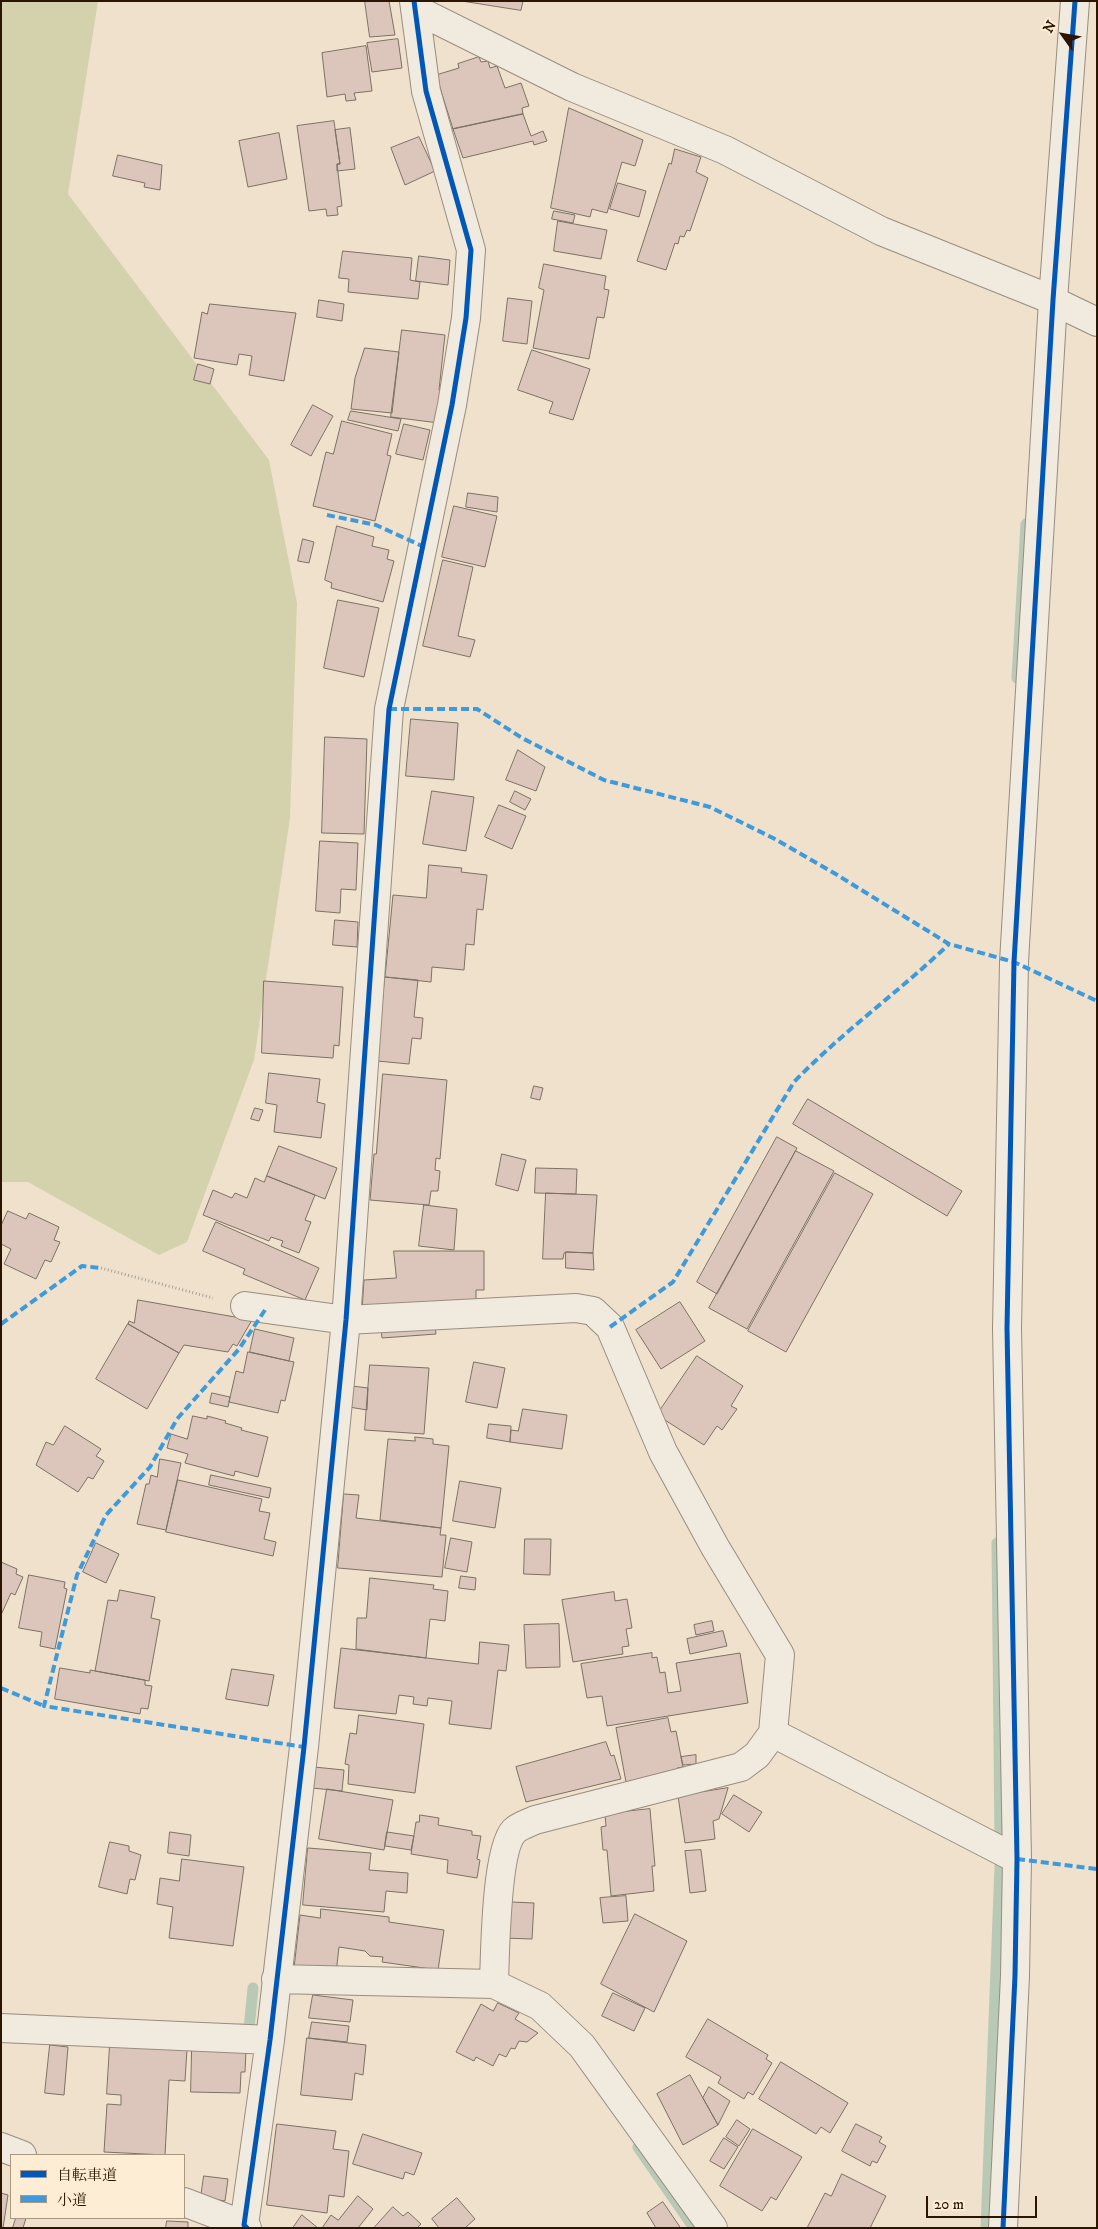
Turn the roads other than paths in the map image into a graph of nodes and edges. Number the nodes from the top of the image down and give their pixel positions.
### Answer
1 (1075, 1) edge
2 (414, 5) edge
3 (1053, 300) junction
4 (1097, 322) edge
5 (245, 1306) road end
6 (346, 1320) junction
7 (773, 1733) junction
8 (1017, 1859) junction
9 (276, 1980) junction
10 (494, 1984) junction
11 (1, 2028) edge
12 (270, 2040) junction
13 (1, 2147) edge
14 (19, 2154) edge
15 (185, 2202) edge
16 (245, 2227) edge
17 (713, 2228) edge
18 (1003, 2228) edge

1 - 3 street
2 - 3 street
2 - 6 street
3 - 4 street
3 - 8 street
5 - 6 street
6 - 7 street
6 - 9 street
7 - 8 street
7 - 10 street
8 - 18 street
9 - 10 street
9 - 12 street
10 - 17 street
11 - 12 street
12 - 16 street
13 - 14 street
15 - 16 street

